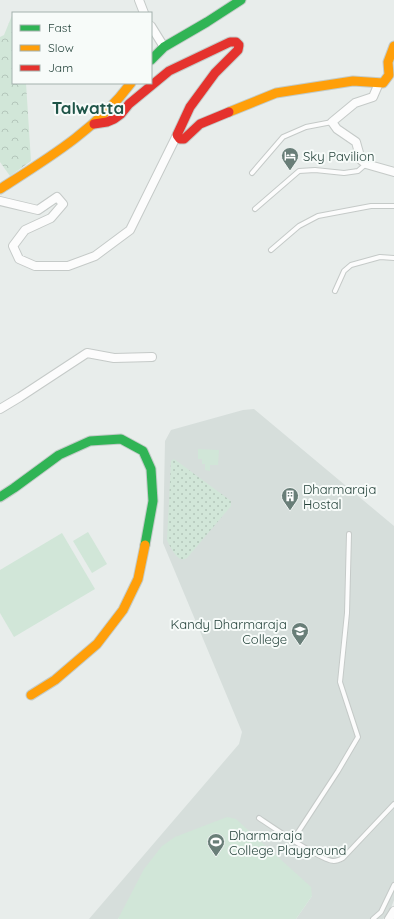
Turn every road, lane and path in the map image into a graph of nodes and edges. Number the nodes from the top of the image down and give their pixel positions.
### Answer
1 (139, 0) edge
2 (241, 0) edge
3 (144, 12) edge
4 (152, 28) edge
5 (394, 46) edge
6 (164, 47) junction
7 (152, 59) edge
8 (379, 83) junction
9 (130, 84) edge
10 (332, 122) junction
11 (94, 124) junction
12 (178, 135) junction
13 (366, 164) junction
14 (394, 172) edge
15 (252, 173) dead end
16 (0, 189) edge
17 (0, 201) edge
18 (394, 206) edge
19 (255, 209) dead end
20 (271, 250) dead end
21 (394, 258) edge
22 (335, 291) dead end
23 (152, 357) dead end
24 (0, 409) edge
25 (0, 496) edge
26 (349, 534) dead end
27 (31, 695) dead end
28 (394, 804) edge
29 (259, 818) dead end
30 (293, 840) junction
31 (394, 885) edge
32 (394, 911) edge
33 (373, 919) edge
34 (389, 919) edge

1 - 3 street
2 - 6 main road
4 - 6 street
5 - 8 main road
6 - 7 main road
8 - 10 street
8 - 12 main road
9 - 11 main road
10 - 13 street
10 - 15 lane
11 - 12 main road
11 - 16 main road
12 - 17 street
13 - 14 street
13 - 19 lane
18 - 20 lane
21 - 22 lane
23 - 24 street
25 - 27 main road
26 - 30 lane
28 - 30 lane
29 - 30 lane
31 - 33 lane
32 - 34 street

